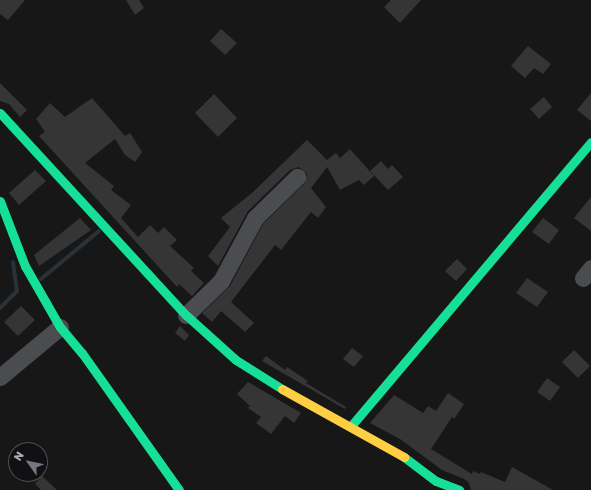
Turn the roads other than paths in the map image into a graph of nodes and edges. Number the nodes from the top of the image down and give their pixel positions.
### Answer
1 (0, 113) edge
2 (591, 142) edge
3 (297, 177) dead end
4 (0, 201) edge
5 (186, 315) junction
6 (60, 327) junction
7 (0, 377) edge
8 (351, 426) junction
9 (179, 490) edge
10 (459, 490) edge

1 - 5 street
2 - 8 street
3 - 5 street
4 - 6 street
5 - 8 street
6 - 7 street
6 - 9 street
8 - 10 street

